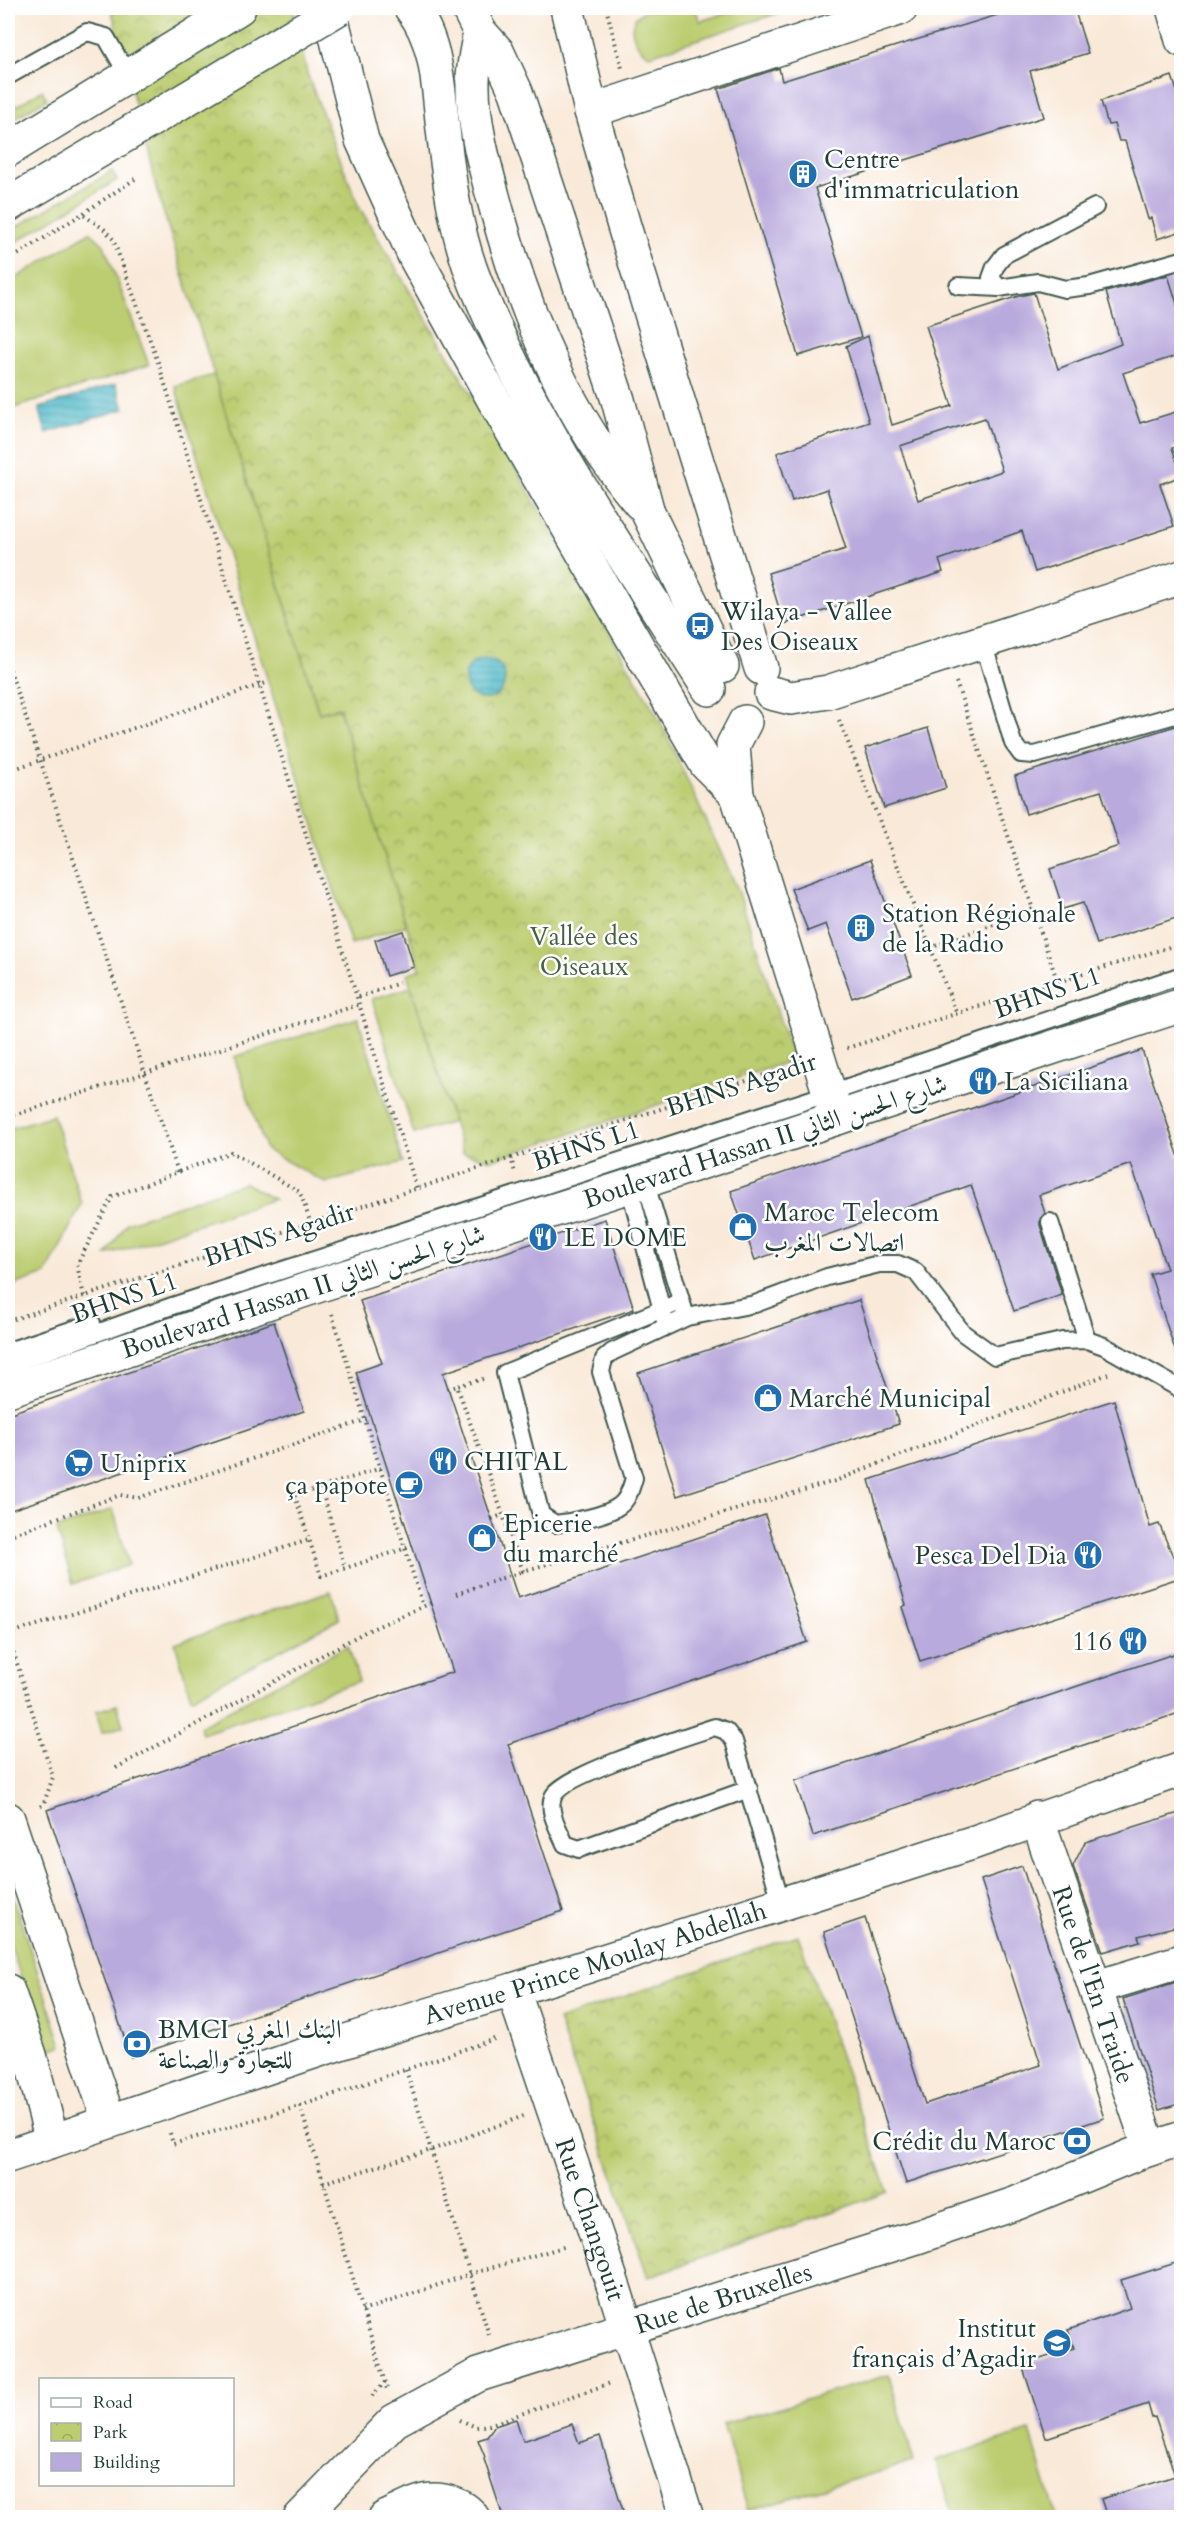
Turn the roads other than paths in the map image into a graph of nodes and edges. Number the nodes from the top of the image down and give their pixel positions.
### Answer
1 (239, 8) edge
2 (329, 8) edge
3 (339, 8) edge
4 (411, 8) edge
5 (567, 8) edge
6 (901, 8) edge
7 (1173, 8) edge
8 (474, 20) edge
9 (1182, 40) edge
10 (132, 75) junction
11 (8, 76) edge
12 (591, 111) junction
13 (8, 150) edge
14 (8, 205) edge
15 (1095, 207) dead end
16 (1182, 260) edge
17 (958, 286) dead end
18 (999, 288) junction
19 (648, 513) junction
20 (1182, 577) edge
21 (983, 642) junction
22 (716, 677) junction
23 (766, 680) junction
24 (1182, 713) edge
25 (745, 722) junction
26 (737, 795) junction
27 (1182, 965) edge
28 (1182, 975) edge
29 (1182, 1005) edge
30 (832, 1098) junction
31 (637, 1184) junction
32 (1050, 1222) dead end
33 (662, 1308) junction
34 (683, 1309) junction
35 (667, 1327) junction
36 (1087, 1340) junction
37 (8, 1351) edge
38 (8, 1365) edge
39 (8, 1390) edge
40 (1182, 1390) edge
41 (1182, 1769) edge
42 (749, 1789) junction
43 (1037, 1818) junction
44 (8, 1819) edge
45 (782, 1905) junction
46 (1182, 1960) edge
47 (1097, 1987) junction
48 (513, 1990) junction
49 (8, 1991) edge
50 (109, 2121) junction
51 (1182, 2138) edge
52 (52, 2141) junction
53 (1150, 2149) junction
54 (8, 2156) edge
55 (627, 2328) junction
56 (309, 2513) edge
57 (385, 2517) edge
58 (473, 2517) edge
59 (687, 2517) edge

1 - 10 street
2 - 26 street
3 - 14 street, bridge
4 - 22 street
5 - 12 street
6 - 12 street
7 - 9 street
8 - 19 street
8 - 19 street
10 - 11 lane
10 - 13 street
12 - 23 street
15 - 18 lane
16 - 18 lane
17 - 18 lane
19 - 22 street
20 - 21 street
21 - 23 street
21 - 24 lane
22 - 23 street
22 - 25 street
23 - 25 street
25 - 26 street
26 - 30 street
27 - 30 lane, BHNS Agadir
28 - 30 lane, BHNS L1
29 - 30 street, Boulevard Hassan II شارع الحسن الثاني
30 - 31 street, Boulevard Hassan II شارع الحسن الثاني
30 - 37 lane, BHNS Agadir
30 - 38 lane, BHNS L1
31 - 33 lane
31 - 34 lane
31 - 39 street, Boulevard Hassan II شارع الحسن الثاني
32 - 36 lane
33 - 34 lane
33 - 35 lane
33 - 35 lane
34 - 35 lane
34 - 36 lane
36 - 40 lane
41 - 43 street, Avenue Prince Moulay Abdellah
42 - 42 lane
42 - 45 lane
43 - 45 street, Avenue Prince Moulay Abdellah
43 - 47 street, Rue de l'En Traide
44 - 50 street
45 - 48 street, Avenue Prince Moulay Abdellah
46 - 47 street
47 - 53 street, Rue de l'En Traide
48 - 50 street, Avenue Prince Moulay Abdellah
48 - 55 street, Rue Changouit
49 - 52 street
50 - 52 street, Avenue Prince Moulay Abdellah
51 - 53 street, Rue de Bruxelles
52 - 54 street, Avenue Prince Moulay Abdellah
53 - 55 street, Rue de Bruxelles
55 - 56 street, Rue de Bruxelles
55 - 59 street, Rue Changouit
57 - 58 street

